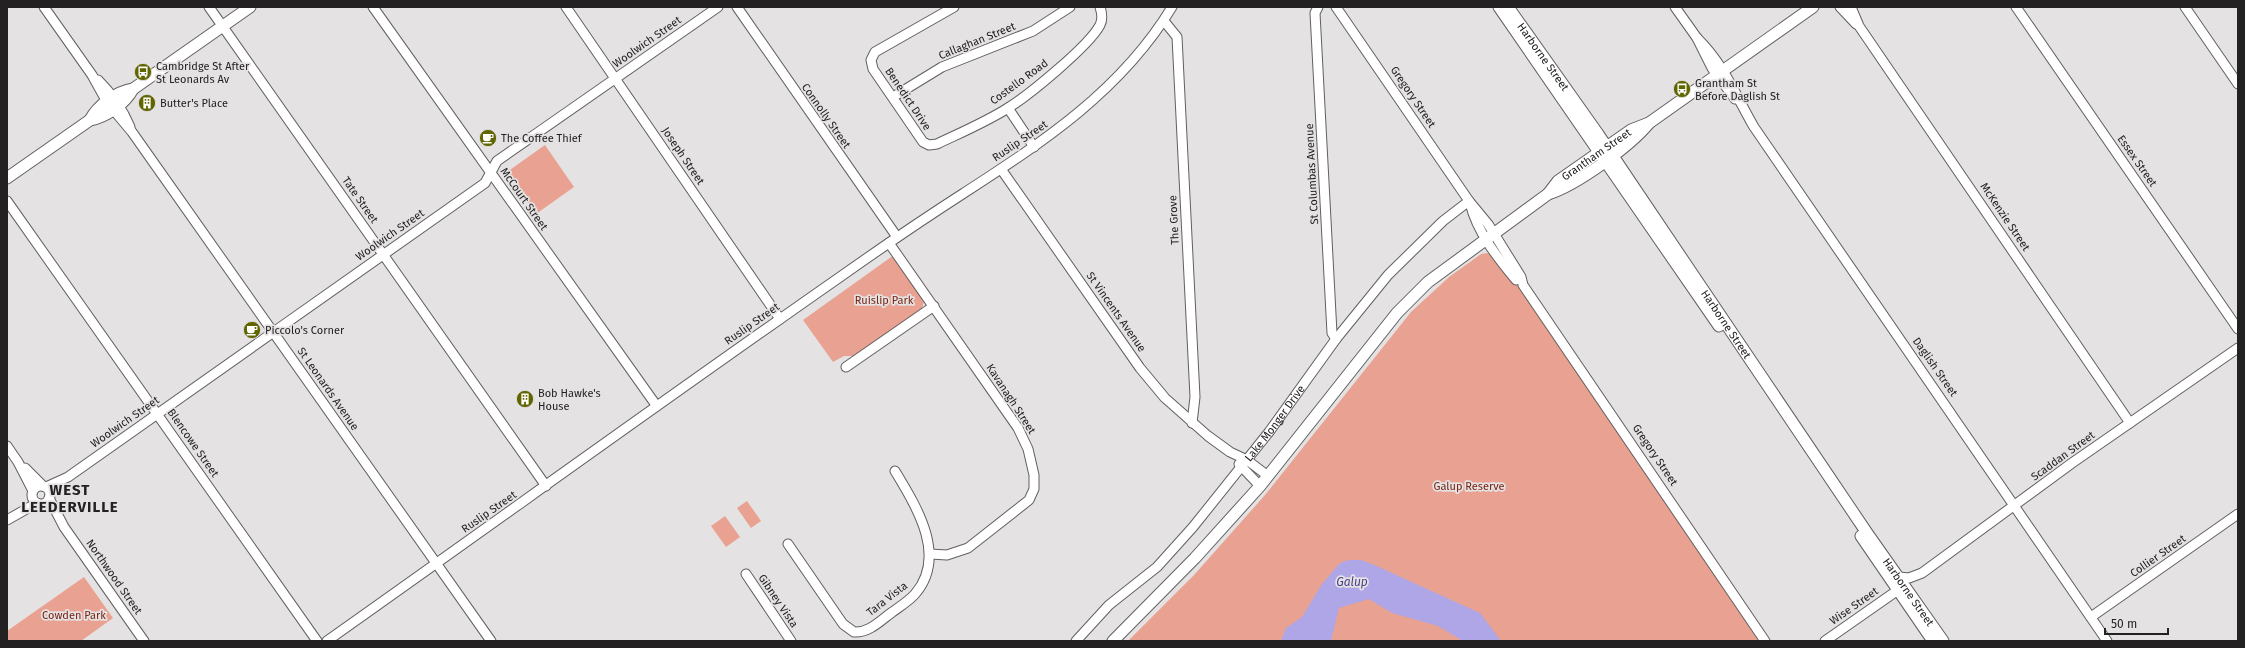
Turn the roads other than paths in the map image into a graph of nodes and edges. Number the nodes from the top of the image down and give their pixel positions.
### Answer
1 (44, 7) edge
2 (209, 7) edge
3 (250, 7) edge
4 (373, 7) edge
5 (566, 7) edge
6 (718, 7) edge
7 (737, 7) edge
8 (954, 7) edge
9 (1070, 7) edge
10 (1100, 7) edge
11 (1172, 7) edge
12 (1318, 7) edge
13 (1336, 7) edge
14 (1499, 7) edge
15 (1508, 7) edge
16 (1676, 7) edge
17 (1813, 7) edge
18 (1840, 7) edge
19 (1851, 7) edge
20 (2016, 7) edge
21 (2185, 7) edge
22 (1164, 21) junction
23 (223, 26) junction
24 (1859, 26) junction
25 (1720, 73) junction
26 (615, 79) junction
27 (2238, 84) edge
28 (893, 97) junction
29 (113, 104) junction
30 (1008, 108) junction
31 (923, 142) joint
32 (1034, 147) junction
33 (1606, 154) junction
34 (1001, 169) junction
35 (491, 172) junction
36 (7, 178) edge
37 (7, 201) edge
38 (1469, 201) junction
39 (1490, 236) junction
40 (897, 237) junction
41 (889, 242) junction
42 (384, 254) junction
43 (934, 306) junction
44 (780, 319) junction
45 (2238, 329) edge
46 (273, 332) junction
47 (1336, 339) junction
48 (2238, 348) edge
49 (846, 367) dead end
50 (656, 405) junction
51 (157, 413) junction
52 (2130, 422) junction
53 (1192, 423) junction
54 (7, 446) edge
55 (1230, 452) junction
56 (1247, 460) junction
57 (18, 462) junction
58 (1241, 468) junction
59 (895, 471) dead end
60 (1268, 476) junction
61 (68, 477) junction
62 (546, 486) junction
63 (1260, 486) junction
64 (44, 487) junction
65 (33, 492) junction
66 (50, 497) junction
67 (39, 503) junction
68 (2016, 506) junction
69 (15, 514) junction
70 (2238, 514) edge
71 (7, 520) edge
72 (64, 527) junction
73 (788, 544) dead end
74 (930, 554) junction
75 (436, 564) junction
76 (746, 574) dead end
77 (1899, 577) junction
78 (1898, 590) junction
79 (2091, 617) junction
80 (144, 641) edge
81 (317, 641) edge
82 (329, 641) edge
83 (491, 641) edge
84 (791, 641) edge
85 (1076, 641) edge
86 (1113, 641) edge
87 (1765, 641) edge
88 (1825, 641) edge
89 (1933, 641) edge
90 (1943, 641) edge
91 (2107, 641) edge

1 - 29 street, St Leonards Avenue
2 - 23 street, Tate Street
3 - 23 main road
4 - 35 street, McCourt Street
5 - 26 street, Joseph Street
6 - 26 street, Woolwich Street
7 - 40 street, Connolly Street
8 - 28 street, Benedict Drive
9 - 28 street, Callaghan Street
10 - 30 street, Costello Road
11 - 22 street, Ruslip Street
12 - 47 street, St Columbas Avenue
13 - 38 street, Gregory Street
14 - 33 main road, Harborne Street
15 - 33 main road, Harborne Street
16 - 25 street, Daglish Street
17 - 25 main road, Grantham Street
18 - 24 street, McKenzie Street
19 - 24 street, McKenzie Street
20 - 45 street, Essex Street
21 - 27 street
22 - 32 street, Ruslip Street
22 - 53 street, The Grove
23 - 29 main road
23 - 42 street, Tate Street
24 - 52 street, McKenzie Street
25 - 33 main road, Grantham Street
25 - 68 street, Daglish Street
26 - 35 street, Woolwich Street
26 - 44 street, Joseph Street
28 - 31 street, Benedict Drive
29 - 36 main road
29 - 46 street, St Leonards Avenue
30 - 31 street, Costello Road
30 - 32 street
32 - 34 street, Ruslip Street
33 - 39 main road, Grantham Street
33 - 77 main road, Harborne Street
33 - 78 main road, Harborne Street
34 - 40 street, Ruslip Street
34 - 53 street, St Vincents Avenue
35 - 42 street, Woolwich Street
35 - 50 street, McCourt Street
37 - 51 street, Blencowe Street
38 - 39 street, Gregory Street
38 - 47 street, Lake Monger Drive
39 - 60 main road, Grantham Street
39 - 87 street, Gregory Street
40 - 41 street, Ruslip Street
41 - 43 street, Kavanagh Street
41 - 44 street, Ruslip Street
42 - 46 street, Woolwich Street
42 - 62 street, Tate Street
43 - 49 street
43 - 74 street, Kavanagh Street
44 - 50 street, Ruslip Street
46 - 51 street, Woolwich Street
46 - 75 street, St Leonards Avenue
47 - 56 street, Lake Monger Drive
48 - 52 street, Scaddan Street
50 - 62 street, Ruslip Street
51 - 61 street, Woolwich Street
51 - 81 street, Blencowe Street
52 - 68 street, Scaddan Street
53 - 55 street, St Vincents Avenue
54 - 57 street
55 - 56 street, St Vincents Avenue
55 - 58 street, St Vincents Avenue
56 - 58 street, Lake Monger Drive
56 - 60 street, St Vincents Avenue
57 - 64 street
57 - 65 street
58 - 63 street, St Vincents Avenue
58 - 85 street, Lake Monger Drive
59 - 74 street
60 - 63 main road
61 - 64 street, Woolwich Street
61 - 66 street, Woolwich Street
62 - 75 street, Ruslip Street
63 - 86 main road
64 - 65 street, Woolwich Street
64 - 66 street, Northwood Street
65 - 67 street, Northwood Street
65 - 69 street
66 - 67 street, Woolwich Street
66 - 72 street, Northwood Street
67 - 69 street
67 - 72 street, Northwood Street
68 - 77 street, Scaddan Street
68 - 79 street, Daglish Street
69 - 71 street
70 - 79 street, Collier Street
72 - 80 street, Northwood Street
73 - 74 street, Tara Vista
75 - 82 street, Ruslip Street
75 - 83 street, St Leonards Avenue
76 - 84 street, Gibney Vista
77 - 90 main road, Harborne Street
78 - 88 street, Wise Street
78 - 89 main road, Harborne Street
79 - 91 street, Daglish Street

